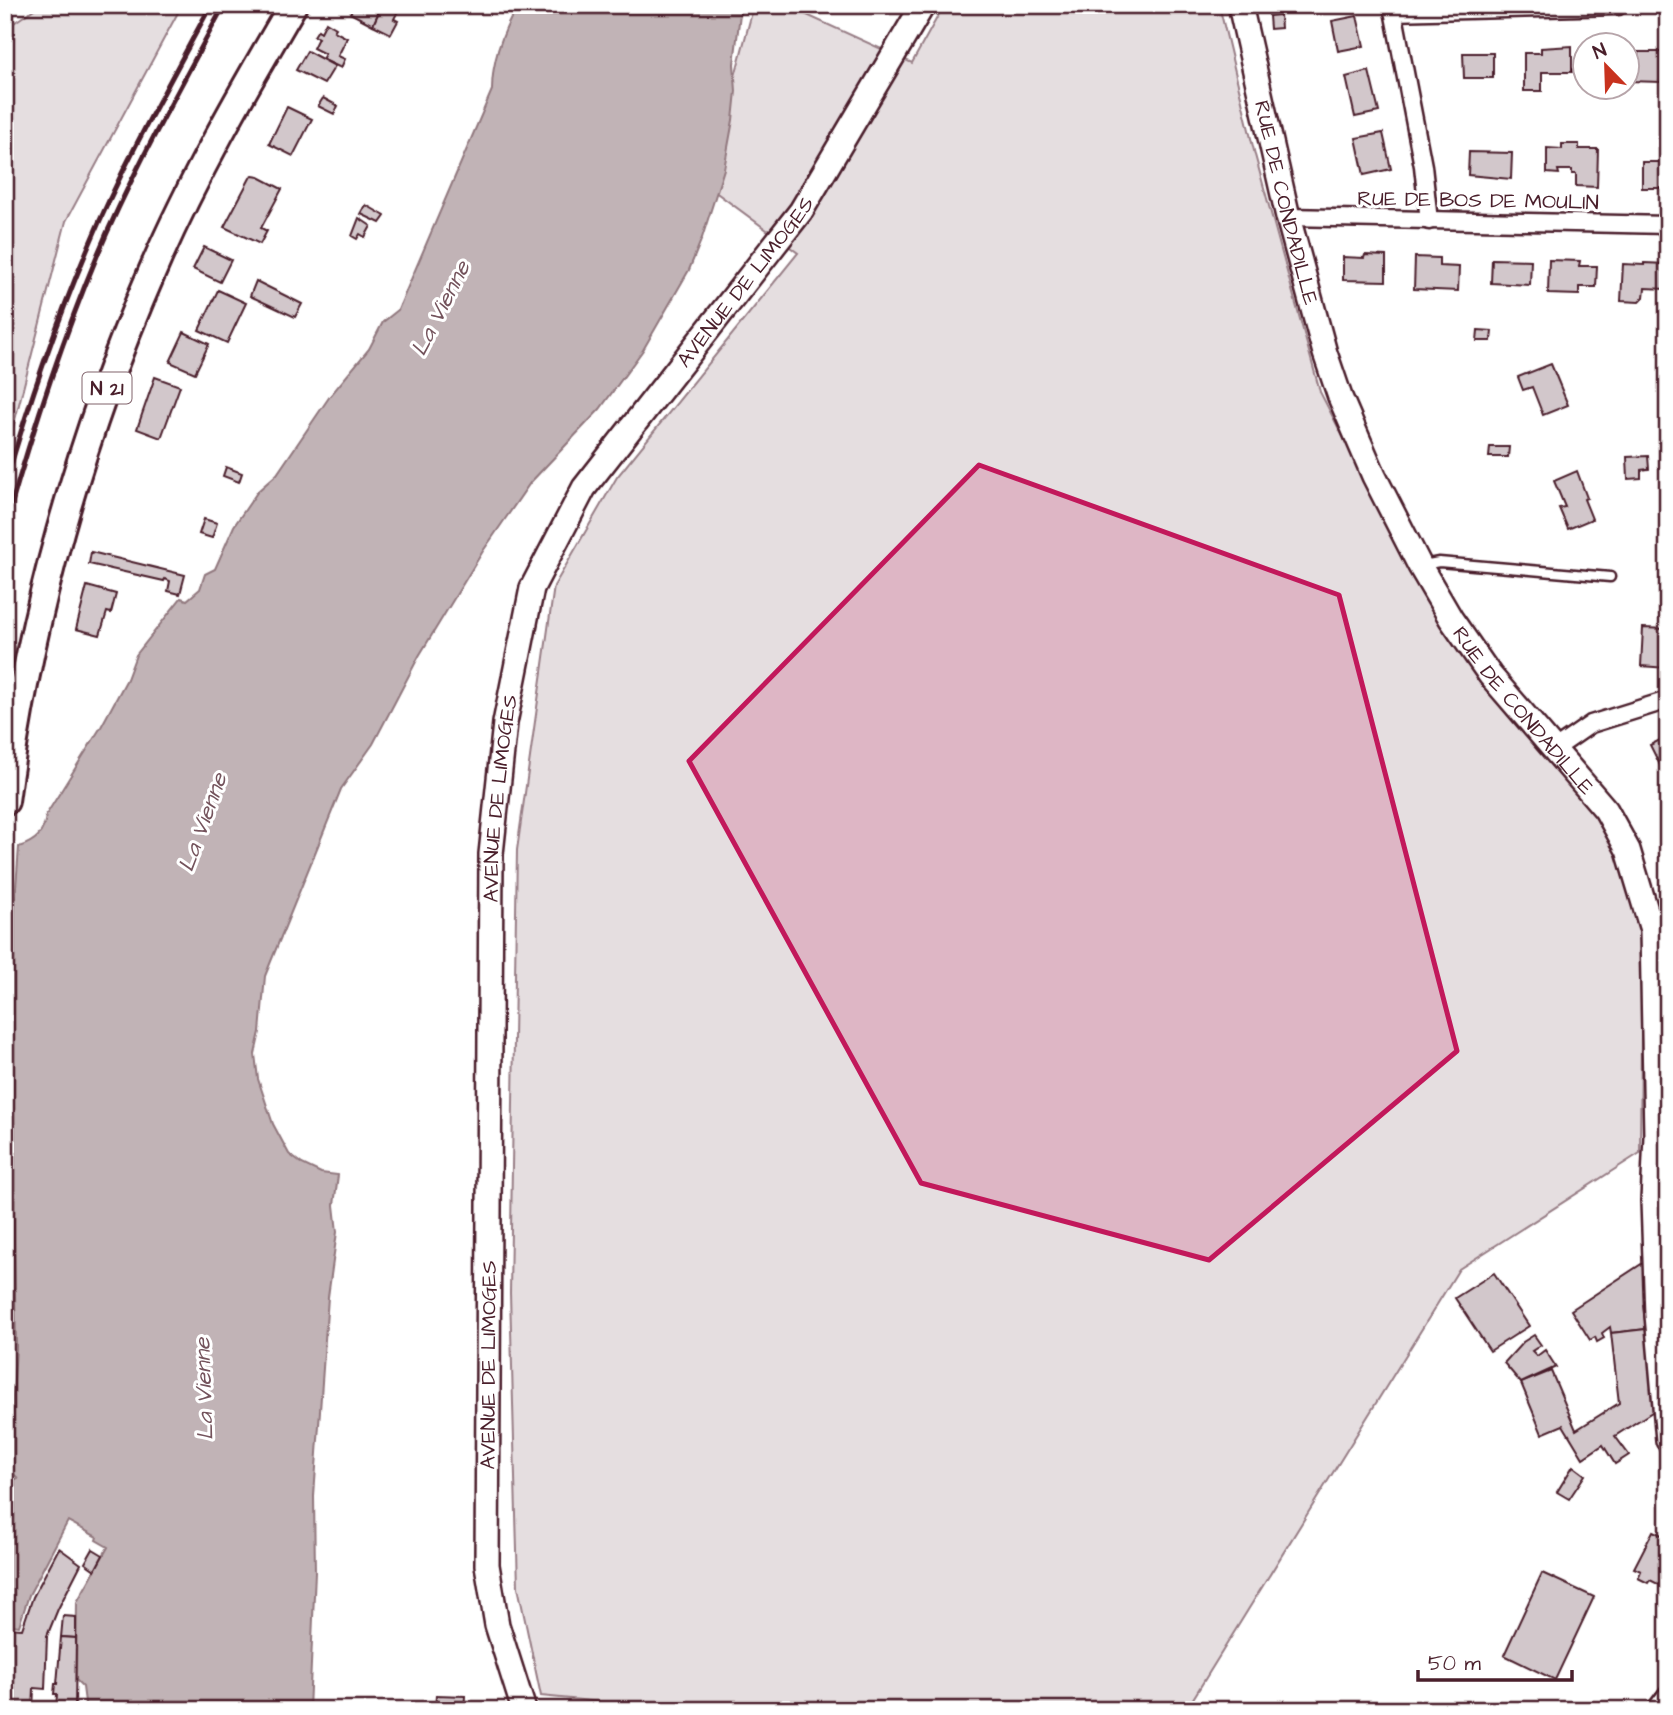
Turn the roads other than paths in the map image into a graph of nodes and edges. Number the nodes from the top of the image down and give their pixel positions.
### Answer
1 (293, 5) edge
2 (923, 5) edge
3 (1241, 5) edge
4 (1618, 6) edge
5 (1392, 8) edge
6 (1288, 217) junction
7 (1429, 221) junction
8 (1668, 225) edge
9 (1420, 566) junction
10 (1610, 577) dead end
11 (1668, 701) edge
12 (1555, 749) junction
13 (5, 801) edge
14 (1668, 1440) edge
15 (1668, 1693) edge
16 (524, 1710) edge
17 (1656, 1710) edge

1 - 13 main road, N 21
2 - 16 main road, AVENUE DE LIMOGES
3 - 6 main road, RUE DE CONDADILLE
4 - 5 street
5 - 7 street
6 - 7 street, RUE DE BOS DE MOULIN
6 - 9 main road, RUE DE CONDADILLE
7 - 8 street, RUE DE BOS DE MOULIN
9 - 10 lane
9 - 12 main road, RUE DE CONDADILLE
11 - 12 street
12 - 14 main road, RUE DE CONDADILLE
15 - 17 street

